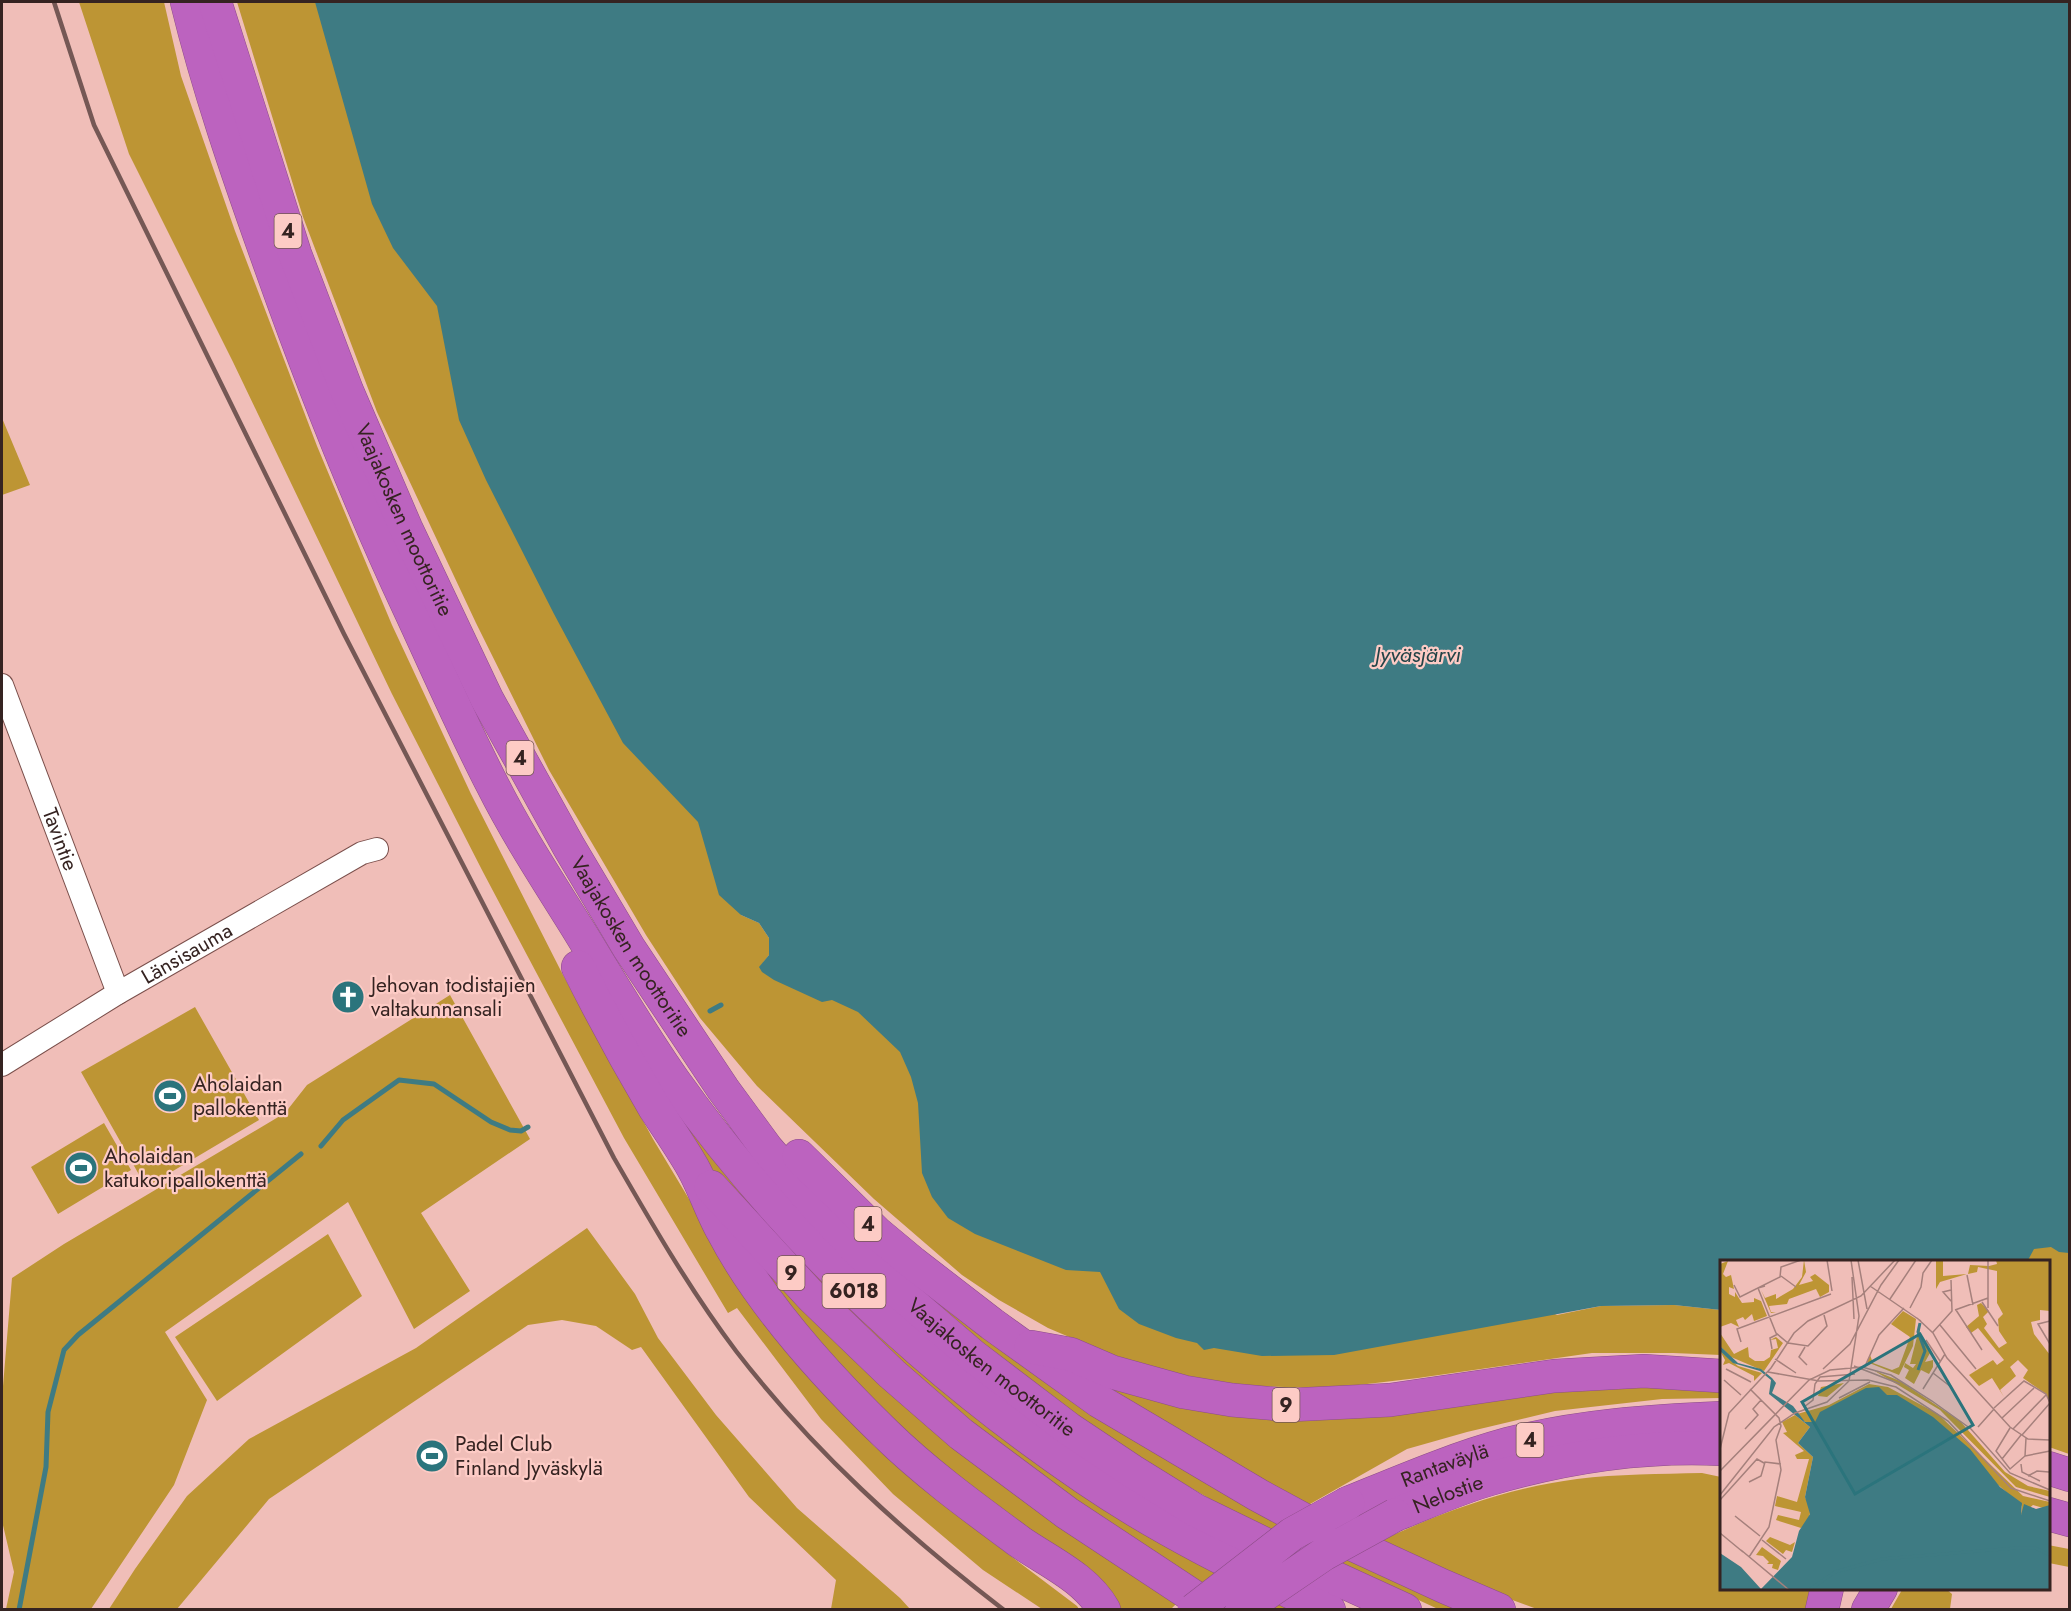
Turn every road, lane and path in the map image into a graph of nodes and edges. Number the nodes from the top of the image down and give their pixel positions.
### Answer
1 (187, 2) edge
2 (215, 2) edge
3 (2, 685) edge
4 (516, 829) junction
5 (376, 849) dead end
6 (118, 993) junction
7 (2, 1065) edge
8 (723, 1089) junction
9 (694, 1169) junction
10 (1024, 1346) junction
11 (1720, 1376) edge
12 (1720, 1418) edge
13 (1681, 1447) junction
14 (1720, 1449) edge
15 (1720, 1460) edge
16 (2050, 1468) edge
17 (2070, 1475) edge
18 (2050, 1478) edge
19 (2070, 1483) edge
20 (2050, 1514) edge
21 (2070, 1520) edge
22 (2050, 1525) edge
23 (2070, 1527) edge
24 (1827, 1590) edge
25 (1880, 1590) edge
26 (1104, 1610) edge
27 (1194, 1610) edge
28 (1214, 1610) edge
29 (1242, 1610) edge
30 (1329, 1610) edge
31 (1405, 1610) edge
32 (1499, 1610) edge
33 (1822, 1610) edge
34 (1868, 1610) edge

1 - 4 highway, Vaajakosken moottoritie / 4
2 - 8 highway, Vaajakosken moottoritie / 4
3 - 6 street, Tavintie
4 - 9 highway, 4
4 - 30 highway, Vaajakosken moottoritie / 6018
5 - 6 street, Länsisauma
6 - 7 street, Länsisauma
8 - 10 highway, 4
8 - 31 highway, Vaajakosken moottoritie / 6018
9 - 26 highway, 4
9 - 28 highway, 9
10 - 11 highway, 9
10 - 32 highway, 4
12 - 27 highway, Rantaväylä / 4, bridge
13 - 14 highway
13 - 15 highway, 4
13 - 29 highway, Nelostie / 4, bridge
16 - 17 highway
18 - 19 highway
20 - 21 highway
22 - 23 highway
24 - 33 highway
25 - 34 highway

